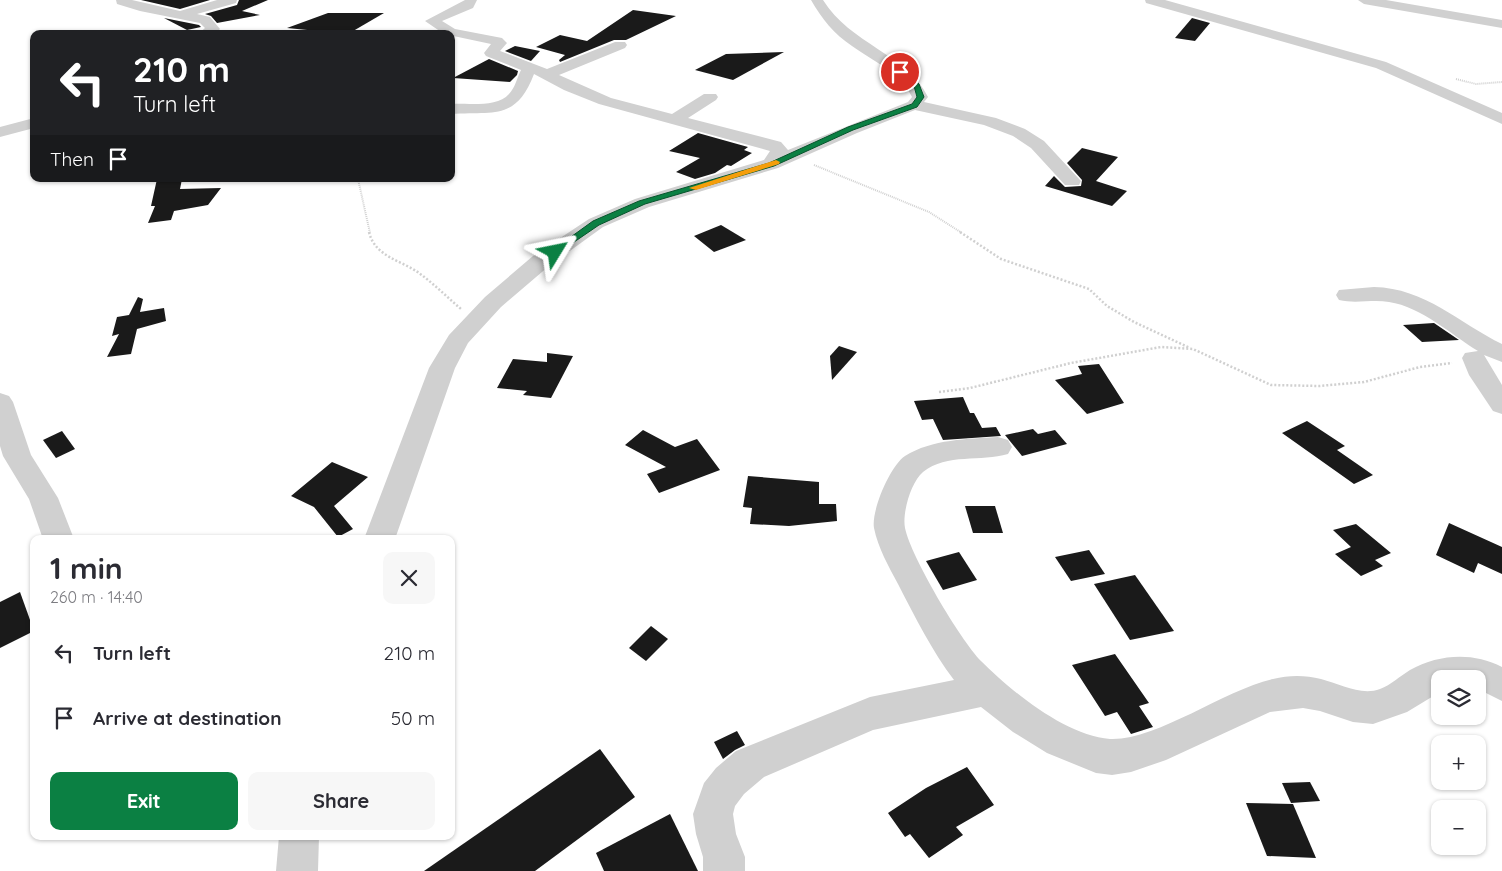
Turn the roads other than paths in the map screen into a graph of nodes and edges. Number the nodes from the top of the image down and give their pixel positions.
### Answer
1 (230, 0) edge
2 (472, 0) edge
3 (817, 0) edge
4 (1152, 0) edge
5 (1364, 0) edge
6 (122, 1) edge
7 (182, 14) junction
8 (1502, 24) edge
9 (211, 30) edge
10 (447, 30) edge
11 (455, 33) edge
12 (620, 45) dead end
13 (455, 47) edge
14 (492, 52) junction
15 (530, 67) junction
16 (547, 74) junction
17 (710, 97) dead end
18 (914, 105) junction
19 (455, 109) edge
20 (675, 119) junction
21 (1502, 119) edge
22 (30, 124) edge
23 (0, 132) edge
24 (772, 164) junction
25 (1072, 181) dead end
26 (1347, 295) dead end
27 (1502, 354) edge
28 (1474, 358) road end
29 (0, 402) edge
30 (1502, 404) edge
31 (998, 447) dead end
32 (57, 535) edge
33 (380, 535) edge
34 (1502, 685) edge
35 (987, 690) junction
36 (299, 840) edge
37 (297, 871) edge
38 (724, 871) edge

1 - 7 street
2 - 10 street
3 - 18 street
4 - 21 street
5 - 8 street
6 - 7 street
7 - 9 street
11 - 14 street
12 - 16 street
13 - 14 street
14 - 15 street
15 - 16 street
15 - 19 street
16 - 20 street
17 - 20 street
18 - 24 street
18 - 25 street
20 - 24 street
22 - 23 street
24 - 33 street
26 - 27 street
28 - 30 street
29 - 32 street
31 - 35 street
34 - 35 street
35 - 38 street
36 - 37 street

